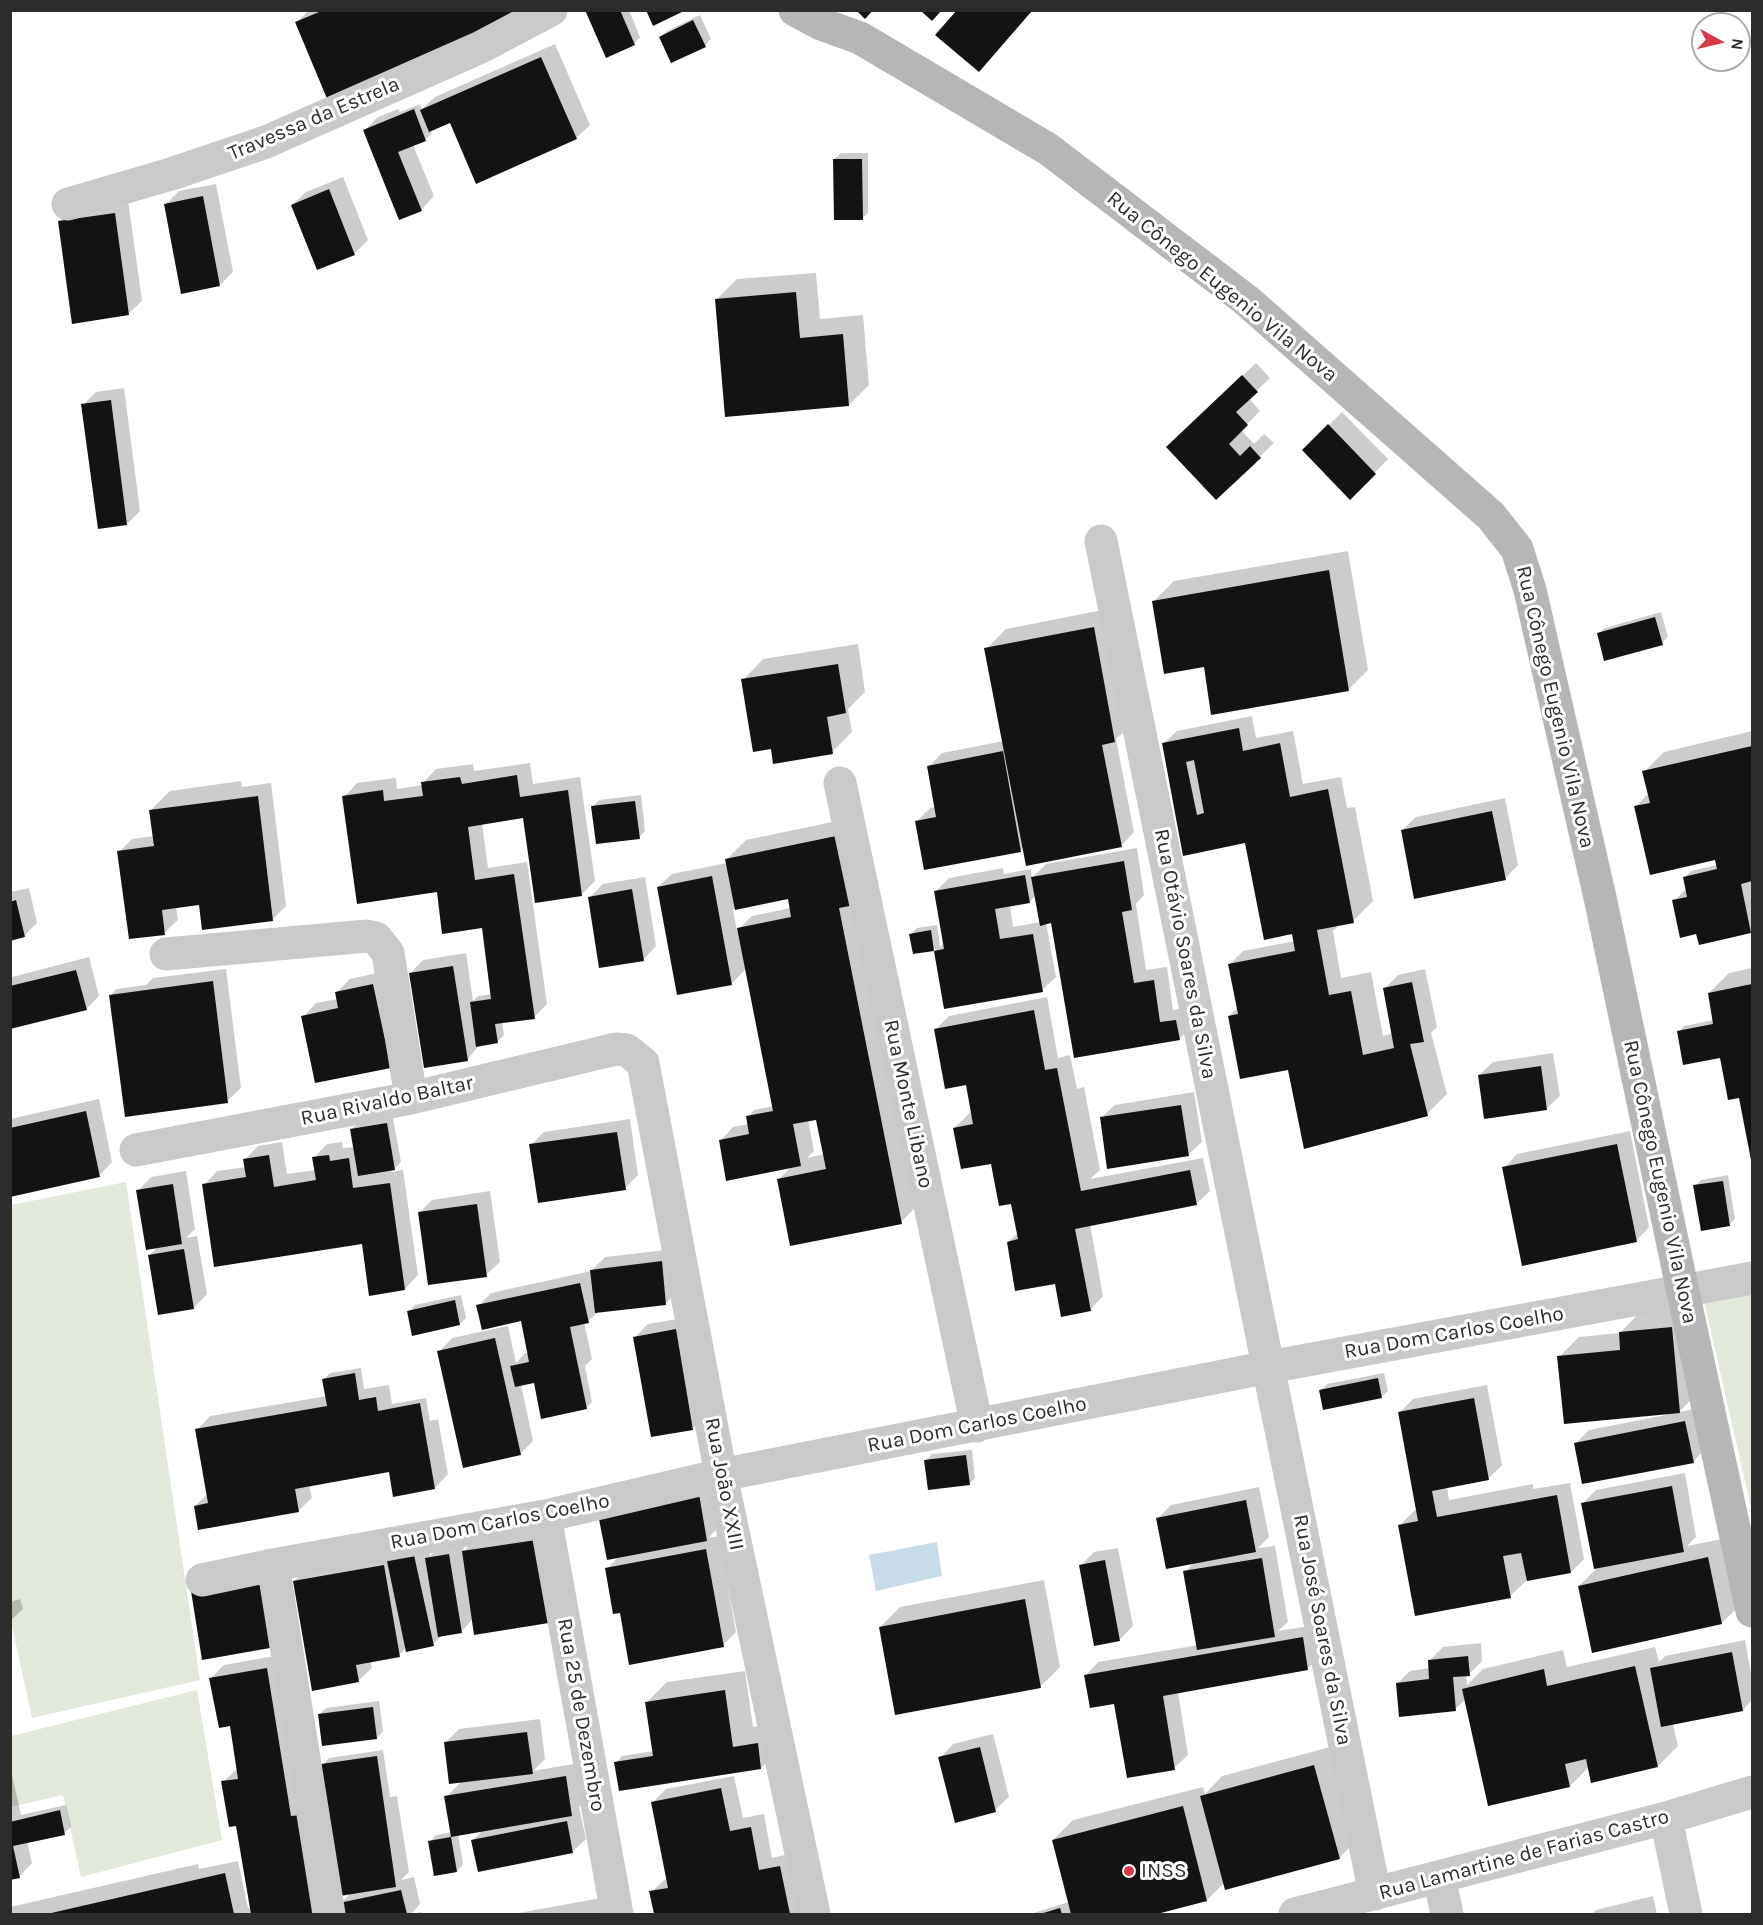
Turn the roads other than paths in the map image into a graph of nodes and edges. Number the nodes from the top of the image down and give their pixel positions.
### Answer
1 (551, 10) edge
2 (795, 10) edge
3 (68, 204) dead end
4 (1101, 541) dead end
5 (840, 783) dead end
6 (166, 954) dead end
7 (636, 1056) joint
8 (411, 1098) junction
9 (135, 1150) dead end
10 (1752, 1278) edge
11 (1683, 1292) junction
12 (1269, 1367) junction
13 (977, 1426) junction
14 (722, 1475) junction
15 (545, 1516) junction
16 (273, 1565) junction
17 (202, 1580) dead end
18 (1752, 1611) edge
19 (1752, 1792) edge
20 (1666, 1818) junction
21 (1439, 1877) junction
22 (1375, 1894) junction
23 (329, 1914) edge
24 (617, 1914) edge
25 (814, 1914) edge
26 (1301, 1914) edge
27 (1447, 1914) edge
28 (1686, 1914) edge

1 - 3 street, Travessa da Estrela
2 - 11 street, Rua Cônego Eugenio Vila Nova
4 - 12 street, Rua Otávio Soares da Silva
5 - 13 street, Rua Monte Libano
6 - 8 street
7 - 8 street, Rua Rivaldo Baltar
7 - 14 street, Rua João XXIII
8 - 9 street, Rua Rivaldo Baltar
10 - 11 street, Rua Dom Carlos Coelho
11 - 12 street, Rua Dom Carlos Coelho
11 - 18 street, Rua Cônego Eugenio Vila Nova
12 - 13 street, Rua Dom Carlos Coelho
12 - 22 street, Rua José Soares da Silva
13 - 14 street, Rua Dom Carlos Coelho
14 - 15 street, Rua Dom Carlos Coelho
14 - 25 street, Rua João XXIII
15 - 16 street, Rua Dom Carlos Coelho
15 - 24 street, Rua 25 de Dezembro
16 - 17 street, Rua Dom Carlos Coelho
16 - 23 street
19 - 20 street, Rua Lamartine de Farias Castro
20 - 21 street, Rua Lamartine de Farias Castro
20 - 28 street
21 - 22 street, Rua Lamartine de Farias Castro
21 - 27 street
22 - 26 street, Rua Lamartine de Farias Castro

